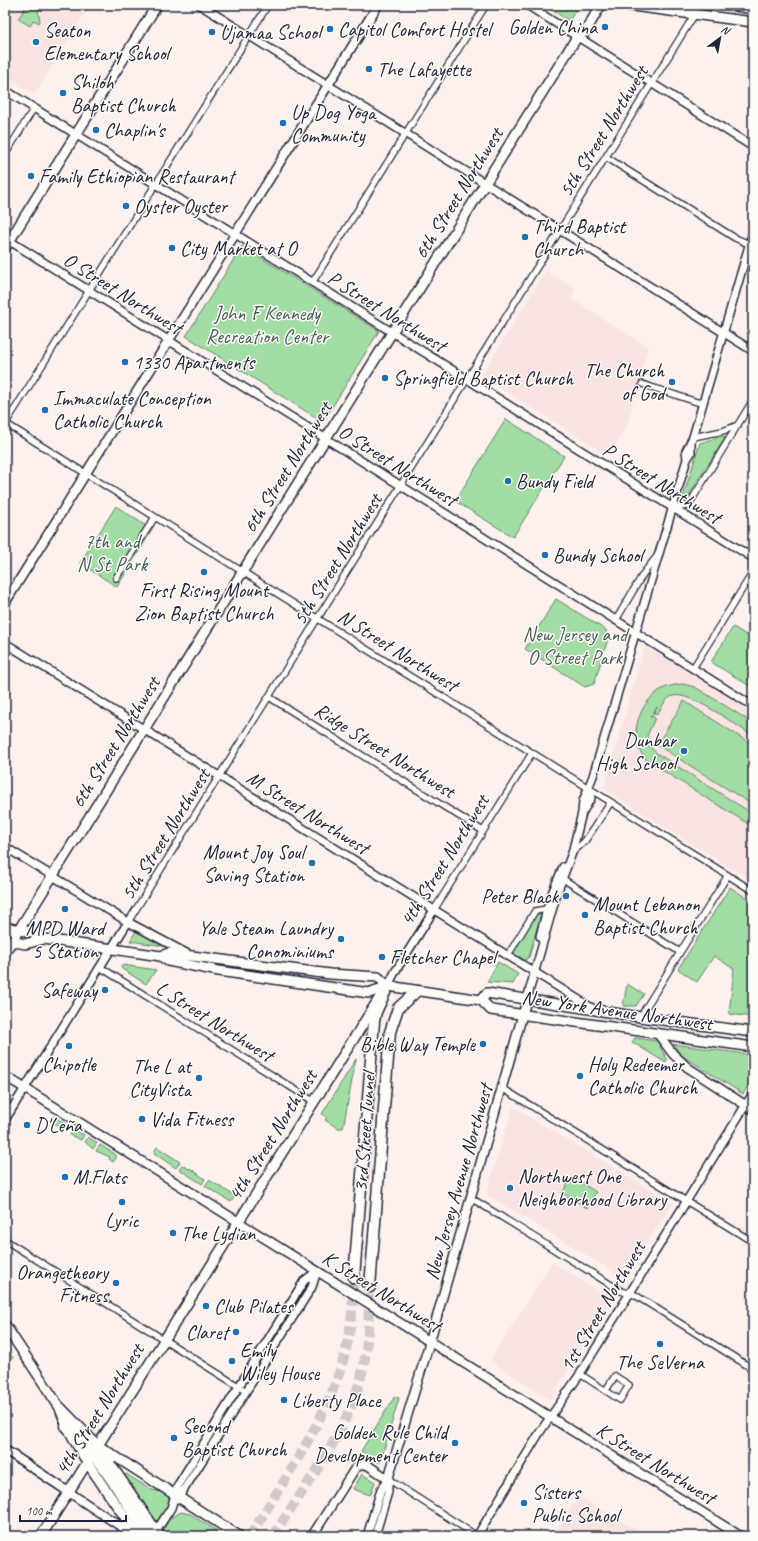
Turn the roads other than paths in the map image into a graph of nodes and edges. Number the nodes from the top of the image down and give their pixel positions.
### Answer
1 (157, 5) edge
2 (200, 5) edge
3 (268, 5) edge
4 (378, 5) edge
5 (486, 5) edge
6 (527, 5) edge
7 (601, 5) edge
8 (625, 5) edge
9 (730, 5) edge
10 (753, 8) edge
11 (695, 14) junction
12 (753, 22) edge
13 (249, 35) junction
14 (577, 37) junction
15 (652, 84) junction
16 (328, 85) junction
17 (5, 90) edge
18 (34, 108) junction
19 (75, 134) junction
20 (406, 134) junction
21 (753, 147) edge
22 (5, 155) edge
23 (606, 157) junction
24 (485, 183) junction
25 (156, 185) junction
26 (560, 230) junction
27 (753, 232) edge
28 (235, 234) junction
29 (6, 242) edge
30 (749, 244) junction
31 (312, 283) junction
32 (89, 291) junction
33 (392, 333) junction
34 (724, 333) junction
35 (169, 341) junction
36 (753, 351) edge
37 (467, 380) junction
38 (642, 384) dead end
39 (753, 400) edge
40 (703, 404) junction
41 (5, 423) edge
42 (738, 424) junction
43 (326, 439) junction
44 (692, 440) junction
45 (86, 474) junction
46 (402, 486) junction
47 (673, 508) junction
48 (155, 517) junction
49 (659, 554) junction
50 (753, 558) edge
51 (243, 572) junction
52 (753, 572) edge
53 (116, 578) dead end
54 (5, 603) edge
55 (318, 618) junction
56 (616, 620) junction
57 (636, 633) junction
58 (5, 643) edge
59 (693, 668) junction
60 (269, 697) junction
61 (753, 706) edge
62 (144, 730) junction
63 (532, 753) junction
64 (219, 777) junction
65 (589, 788) junction
66 (611, 802) junction
67 (483, 831) junction
68 (5, 846) edge
69 (572, 853) junction
70 (728, 875) junction
71 (52, 876) junction
72 (563, 879) junction
73 (753, 891) edge
74 (547, 909) junction
75 (434, 910) junction
76 (128, 922) junction
77 (5, 927) edge
78 (19, 930) junction
79 (44, 939) junction
80 (542, 940) junction
81 (8, 941) edge
82 (112, 949) junction
83 (5, 952) edge
84 (680, 952) junction
85 (188, 955) junction
86 (508, 955) junction
87 (160, 956) junction
88 (100, 967) junction
89 (533, 971) junction
90 (388, 986) junction
91 (417, 991) junction
92 (526, 999) junction
93 (480, 1000) junction
94 (594, 1009) junction
95 (523, 1015) junction
96 (640, 1017) junction
97 (753, 1032) edge
98 (658, 1034) junction
99 (753, 1047) edge
100 (5, 1076) edge
101 (25, 1088) junction
102 (502, 1088) junction
103 (753, 1093) edge
104 (313, 1101) junction
105 (745, 1105) junction
106 (753, 1110) edge
107 (5, 1120) edge
108 (471, 1198) junction
109 (686, 1200) junction
110 (239, 1222) junction
111 (5, 1240) edge
112 (753, 1242) edge
113 (317, 1270) junction
114 (354, 1278) tunnel mouth
115 (370, 1287) tunnel mouth
116 (628, 1293) junction
117 (5, 1325) edge
118 (164, 1340) junction
119 (430, 1342) junction
120 (753, 1369) edge
121 (580, 1374) junction
122 (239, 1386) junction
123 (606, 1390) dead end
124 (246, 1391) junction
125 (58, 1404) junction
126 (551, 1417) junction
127 (66, 1426) joint
128 (5, 1450) edge
129 (92, 1454) junction
130 (388, 1479) junction
131 (68, 1492) junction
132 (177, 1497) junction
133 (148, 1535) edge
134 (41, 1536) edge
135 (239, 1536) edge
136 (312, 1536) edge
137 (367, 1536) edge
138 (375, 1536) edge
139 (477, 1536) edge
140 (740, 1536) edge

1 - 19 main road
2 - 13 street
3 - 13 street
4 - 16 main road
5 - 20 street
6 - 14 street
7 - 14 main road, 6th Street Northwest
8 - 11 main road
9 - 10 main road
11 - 12 main road
11 - 15 street, 5th Street Northwest
13 - 16 street
13 - 25 street
14 - 15 street
14 - 24 main road, 6th Street Northwest
15 - 21 street
15 - 23 street, 5th Street Northwest
16 - 20 street
16 - 28 main road
17 - 18 street, P Street Northwest
18 - 19 street, P Street Northwest
18 - 22 street
19 - 25 street, P Street Northwest
19 - 29 main road
20 - 24 street
20 - 31 street
23 - 26 street, 5th Street Northwest
23 - 30 street
24 - 26 street
24 - 33 main road, 6th Street Northwest
25 - 28 street, P Street Northwest
25 - 32 street
26 - 34 street
26 - 37 street, 5th Street Northwest
27 - 30 street, New Jersey Avenue Northwest
28 - 31 street, P Street Northwest
28 - 35 main road
29 - 32 street, O Street Northwest
30 - 34 street, New Jersey Avenue Northwest
31 - 33 street, P Street Northwest
32 - 35 street, O Street Northwest
32 - 41 street
33 - 37 street, P Street Northwest
33 - 43 main road, 6th Street Northwest
34 - 36 street
34 - 40 street, New Jersey Avenue Northwest
35 - 43 street, O Street Northwest
35 - 45 main road
37 - 46 street, 5th Street Northwest
37 - 47 street, P Street Northwest
38 - 40 street
39 - 42 street
40 - 44 street, New Jersey Avenue Northwest
41 - 45 street, N Street Northwest
42 - 44 street
42 - 47 street
43 - 46 street, O Street Northwest
43 - 51 main road, 6th Street Northwest
44 - 47 street, New Jersey Avenue Northwest
45 - 48 street, N Street Northwest
45 - 54 main road
46 - 55 street, 5th Street Northwest
46 - 56 street, O Street Northwest
47 - 49 street, New Jersey Avenue Northwest
47 - 50 street, P Street Northwest
48 - 51 street, N Street Northwest
48 - 53 street
49 - 56 street
49 - 57 street, New Jersey Avenue Northwest
51 - 55 street, N Street Northwest
51 - 62 main road, 6th Street Northwest
52 - 59 street
55 - 60 street, 5th Street Northwest
55 - 63 street, N Street Northwest
56 - 57 street, O Street Northwest
57 - 59 street, O Street Northwest
57 - 65 street, New Jersey Avenue Northwest
58 - 62 street, M Street Northwest
59 - 61 street, O Street Northwest
60 - 64 street, 5th Street Northwest
60 - 67 street, Ridge Street Northwest
62 - 64 street, M Street Northwest
62 - 71 main road, 6th Street Northwest
63 - 65 street, N Street Northwest
63 - 67 street, 4th Street Northwest
64 - 75 street, M Street Northwest
64 - 76 street, 5th Street Northwest
65 - 66 street, N Street Northwest
65 - 69 street, New Jersey Avenue Northwest
66 - 69 street
66 - 70 street, N Street Northwest
67 - 75 street, 4th Street Northwest
68 - 71 street
69 - 72 street, New Jersey Avenue Northwest
69 - 74 street, New Jersey Avenue Northwest
70 - 73 street, N Street Northwest
70 - 84 street
71 - 76 street
71 - 78 main road, 6th Street Northwest
72 - 80 street, New Jersey Avenue Northwest
72 - 84 street
74 - 80 street, New Jersey Avenue Northwest
74 - 86 street
75 - 86 street, M Street Northwest
75 - 90 street, 4th Street Northwest
76 - 82 street, 5th Street Northwest
76 - 85 street
77 - 78 main road, New York Avenue Northwest
78 - 79 main road, New York Avenue Northwest
78 - 81 main road, 6th Street Northwest
79 - 81 main road, New York Avenue Northwest
79 - 82 main road, New York Avenue Northwest
80 - 89 street, New Jersey Avenue Northwest
81 - 83 main road, 6th Street Northwest
82 - 87 main road, New York Avenue Northwest
82 - 88 street, 5th Street Northwest
84 - 96 street
85 - 87 main road, New York Avenue Northwest
85 - 90 main road, New York Avenue Northwest
86 - 89 street, M Street Northwest
87 - 90 main road, New York Avenue Northwest
88 - 101 street, 5th Street Northwest
88 - 104 street, L Street Northwest
89 - 92 street, New Jersey Avenue Northwest
89 - 94 street, M Street Northwest
90 - 91 main road, New York Avenue Northwest
90 - 104 main road, 4th Street Northwest
90 - 114 highway, 3rd Street Tunnel
91 - 93 main road, New York Avenue Northwest
91 - 115 highway, 3rd Street Tunnel
92 - 93 main road, New York Avenue Northwest
92 - 94 main road, New York Avenue Northwest
92 - 95 main road, New Jersey Avenue Northwest
93 - 95 main road, New York Avenue Northwest
94 - 96 main road, New York Avenue Northwest
95 - 98 main road, New York Avenue Northwest
95 - 102 main road, New Jersey Avenue Northwest
96 - 97 main road, New York Avenue Northwest
98 - 99 main road, New York Avenue Northwest
98 - 105 main road
100 - 101 main road, K Street Northwest
101 - 107 street, 5th Street Northwest
101 - 110 main road, K Street Northwest
102 - 108 main road, New Jersey Avenue Northwest
102 - 109 street
103 - 105 street, 1st Street Northwest
104 - 110 main road, 4th Street Northwest
105 - 106 main road
105 - 109 street, 1st Street Northwest
108 - 116 street
108 - 119 main road, New Jersey Avenue Northwest
109 - 112 street
109 - 116 street, 1st Street Northwest
110 - 113 main road, K Street Northwest
110 - 118 main road, 4th Street Northwest
111 - 118 street
113 - 119 main road, K Street Northwest, bridge
113 - 122 street
113 - 124 street
116 - 120 street
116 - 121 street, 1st Street Northwest
117 - 125 main road
118 - 122 street
118 - 129 main road, 4th Street Northwest
119 - 126 main road, K Street Northwest
119 - 130 main road, New Jersey Avenue Northwest
121 - 123 street
121 - 126 street, 1st Street Northwest
122 - 124 street
122 - 132 street
124 - 132 street
125 - 127 main road
125 - 129 main road
126 - 139 street, 1st Street Northwest
126 - 140 main road, K Street Northwest
127 - 129 highway
128 - 131 main road
129 - 131 main road, 4th Street Northwest
129 - 132 main road
129 - 133 highway
130 - 136 main road
130 - 137 street, New Jersey Avenue Northwest
130 - 138 street, New Jersey Avenue Northwest
130 - 139 street
131 - 133 main road
131 - 134 main road, 4th Street Northwest
132 - 133 street
132 - 135 main road

